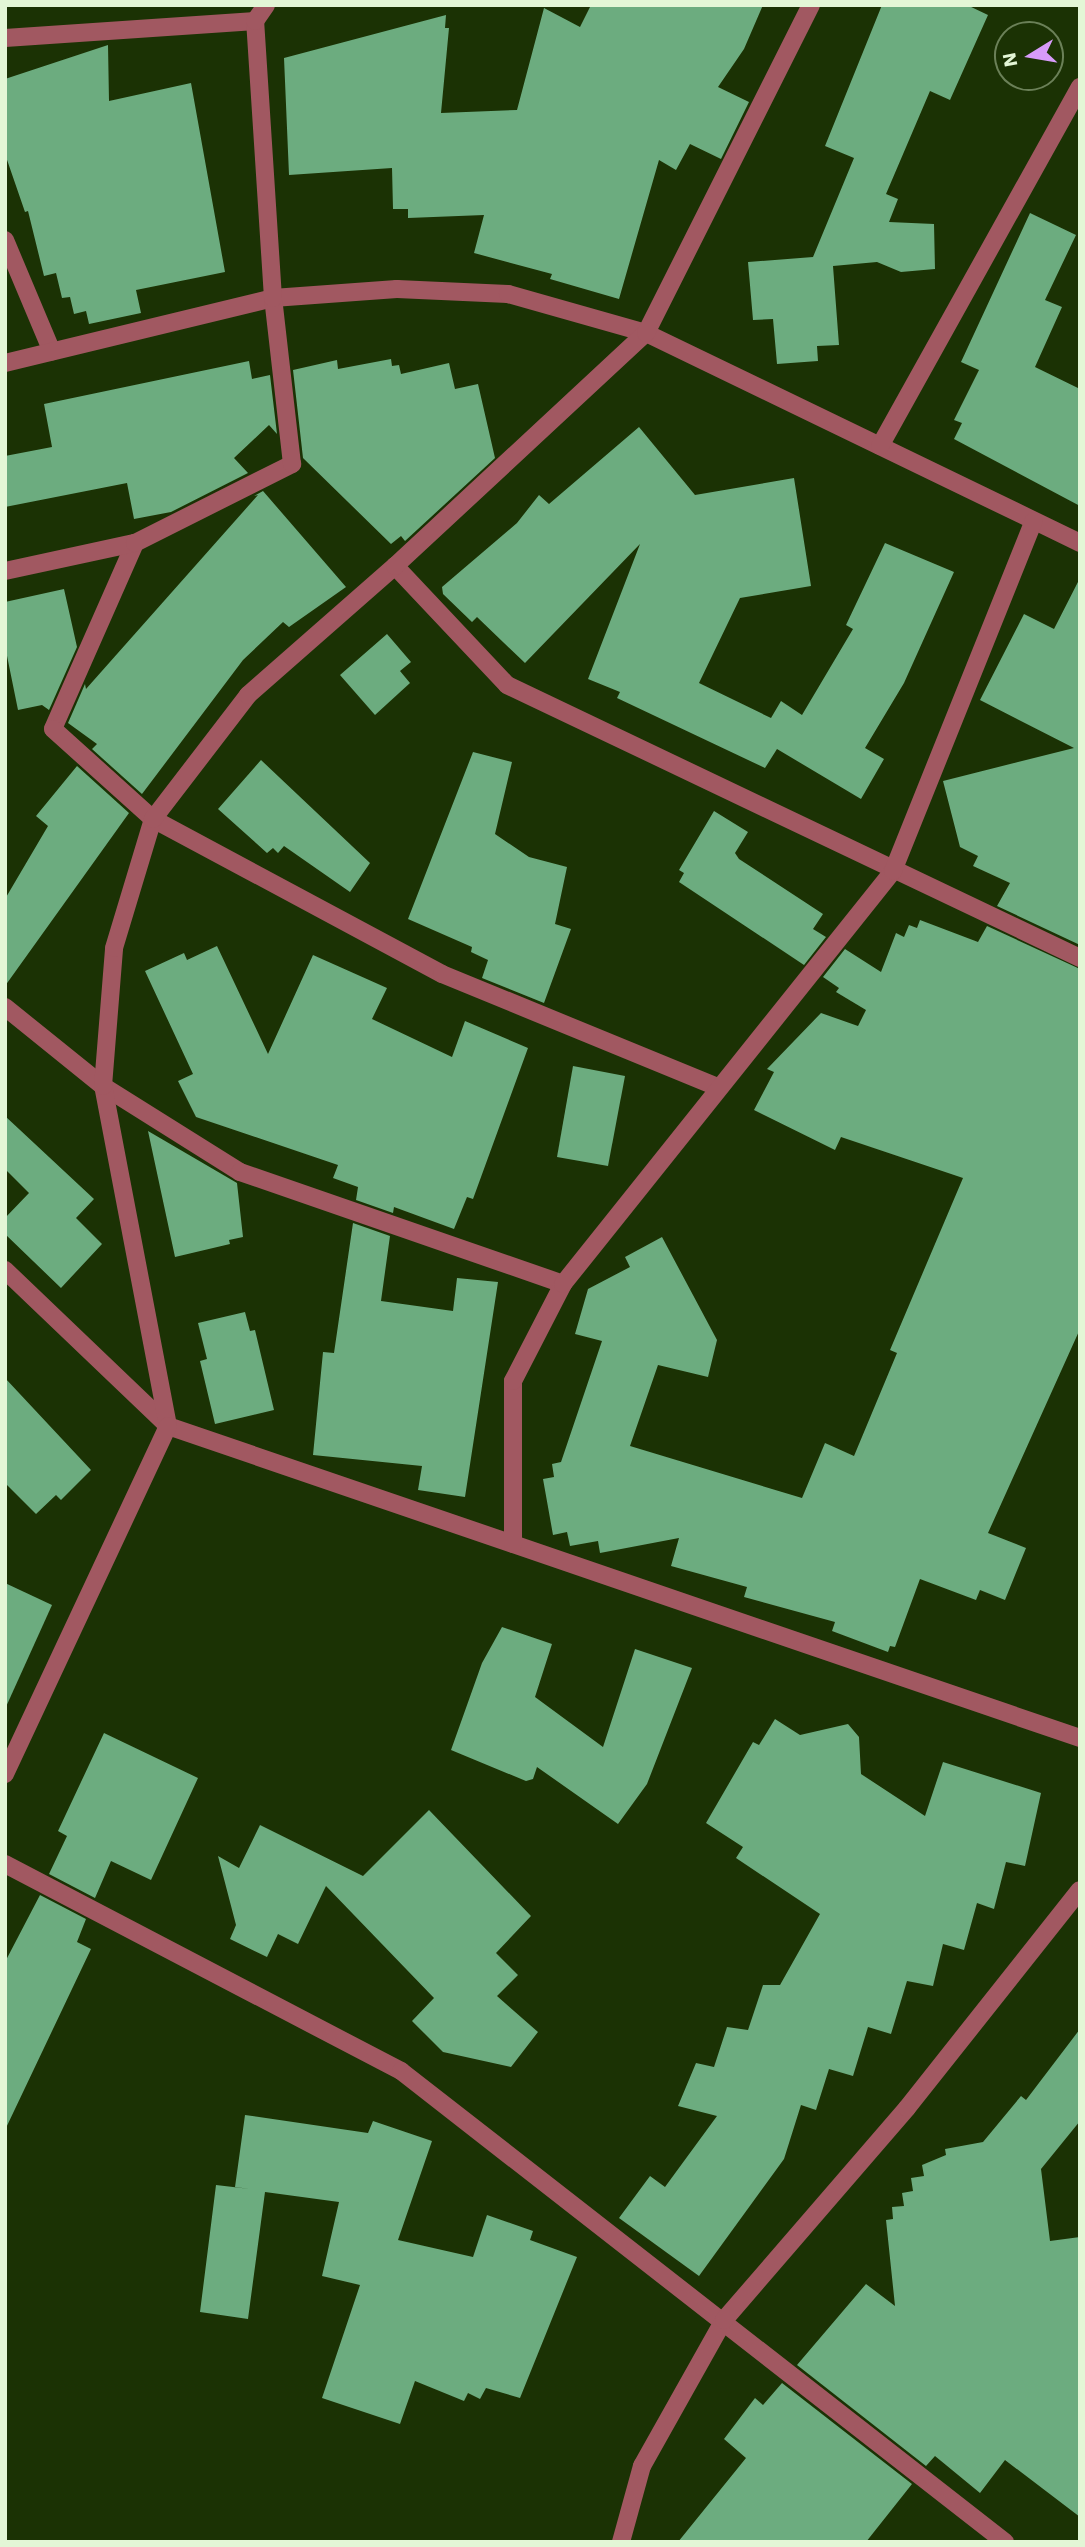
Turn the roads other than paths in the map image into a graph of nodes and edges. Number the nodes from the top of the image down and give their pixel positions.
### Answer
1 (266, 5) edge
2 (811, 5) edge
3 (255, 21) junction
4 (5, 38) edge
5 (1080, 87) edge
6 (5, 240) edge
7 (273, 298) junction
8 (646, 333) junction
9 (52, 352) junction
10 (5, 363) edge
11 (880, 446) junction
12 (1034, 521) junction
13 (135, 543) junction
14 (1080, 543) edge
15 (395, 566) junction
16 (5, 571) edge
17 (153, 819) junction
18 (893, 872) junction
19 (1080, 958) edge
20 (5, 1007) edge
21 (103, 1086) junction
22 (718, 1087) junction
23 (5, 1270) edge
24 (564, 1284) junction
25 (168, 1426) junction
26 (513, 1544) junction
27 (1080, 1738) edge
28 (5, 1774) edge
29 (5, 1864) edge
30 (1080, 1890) edge
31 (724, 2320) junction
32 (621, 2542) edge
33 (1005, 2542) edge

1 - 3 street
2 - 8 street
3 - 4 street
3 - 7 street
5 - 11 street
6 - 9 street
7 - 8 street
7 - 9 street
7 - 13 street
8 - 11 street
8 - 15 street
9 - 10 street
11 - 12 street
12 - 14 street
12 - 18 street
13 - 16 street
13 - 17 street
15 - 17 street
15 - 18 street
17 - 21 street
17 - 22 street
18 - 19 street
18 - 22 street
20 - 21 street
21 - 24 street
21 - 25 street
22 - 24 street
23 - 25 street
24 - 26 street
25 - 26 street
25 - 28 street
26 - 27 street
29 - 31 street
30 - 31 street
31 - 32 street
31 - 33 street

